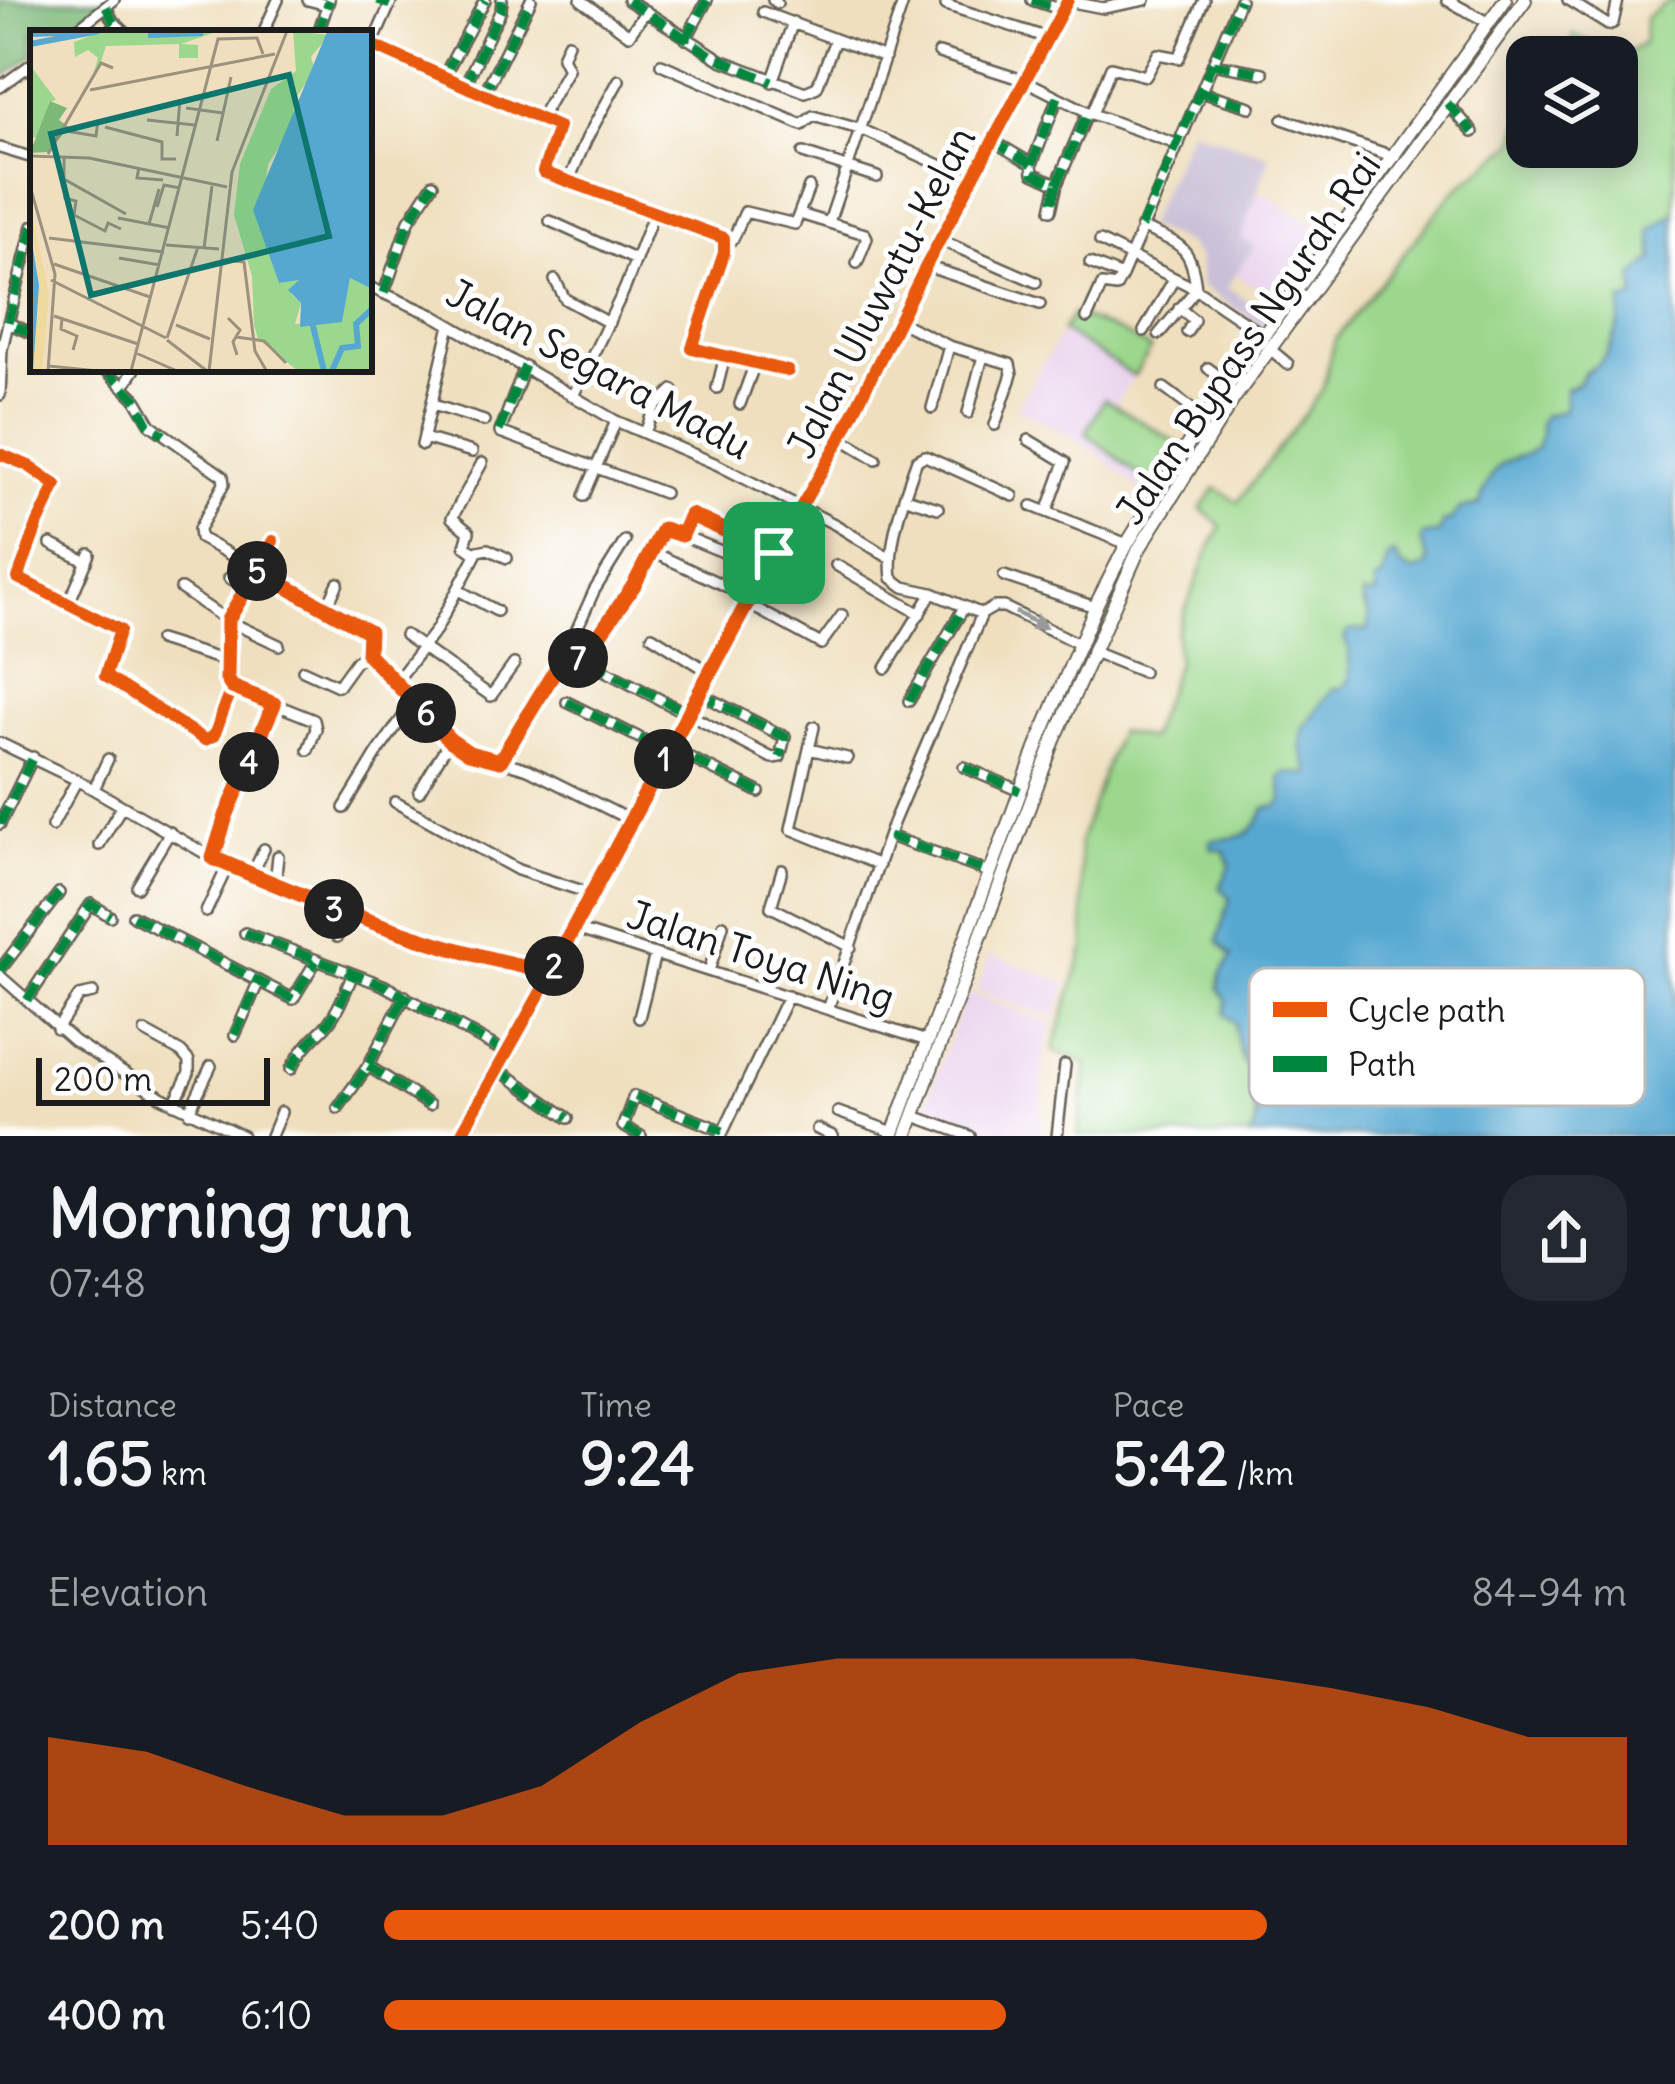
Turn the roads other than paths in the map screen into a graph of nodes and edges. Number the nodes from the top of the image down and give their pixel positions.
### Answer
1 (278, 0) edge
2 (308, 0) edge
3 (378, 0) edge
4 (485, 0) edge
5 (502, 0) edge
6 (531, 0) edge
7 (581, 0) edge
8 (628, 0) edge
9 (707, 0) edge
10 (904, 0) edge
11 (1032, 0) edge
12 (1145, 0) edge
13 (1204, 0) edge
14 (1240, 0) edge
15 (1447, 0) edge
16 (1505, 0) edge
17 (1525, 0) edge
18 (1568, 0) edge
19 (1618, 0) edge
20 (328, 2) edge
21 (391, 2) edge
22 (110, 3) edge
23 (946, 4) dead end
24 (1066, 4) edge
25 (646, 11) junction
26 (764, 12) dead end
27 (793, 22) junction
28 (1489, 22) junction
29 (76, 30) edge
30 (123, 30) edge
31 (264, 30) edge
32 (1048, 38) junction
33 (686, 39) junction
34 (835, 40) junction
35 (568, 43) dead end
36 (372, 44) edge
37 (372, 49) edge
38 (940, 53) dead end
39 (885, 58) junction
40 (661, 64) dead end
41 (1213, 64) junction
42 (30, 65) edge
43 (1263, 73) dead end
44 (445, 74) junction
45 (1460, 76) junction
46 (619, 80) dead end
47 (1026, 80) junction
48 (772, 82) junction
49 (465, 85) junction
50 (0, 87) edge
51 (1201, 92) junction
52 (483, 96) junction
53 (1058, 97) junction
54 (1447, 103) junction
55 (1250, 107) dead end
56 (1090, 113) junction
57 (540, 119) junction
58 (1283, 119) dead end
59 (862, 130) junction
60 (1473, 132) dead end
61 (993, 141) junction
62 (1179, 146) junction
63 (0, 148) edge
64 (802, 152) dead end
65 (30, 157) edge
66 (1395, 157) junction
67 (1032, 164) junction
68 (849, 170) junction
69 (877, 177) dead end
70 (971, 179) junction
71 (568, 180) junction
72 (434, 184) dead end
73 (1058, 184) junction
74 (809, 187) dead end
75 (1051, 210) dead end
76 (800, 214) junction
77 (653, 215) junction
78 (550, 221) dead end
79 (829, 222) junction
80 (1142, 227) junction
81 (30, 238) edge
82 (940, 241) junction
83 (1100, 241) dead end
84 (726, 242) junction
85 (1131, 255) junction
86 (636, 260) junction
87 (857, 263) dead end
88 (1090, 263) dead end
89 (926, 266) junction
90 (1122, 276) junction
91 (1174, 279) junction
92 (555, 280) dead end
93 (1036, 283) dead end
94 (372, 288) edge
95 (1196, 289) junction
96 (384, 293) junction
97 (1040, 304) dead end
98 (1179, 308) junction
99 (1087, 317) dead end
100 (8, 322) junction
101 (900, 322) junction
102 (609, 323) junction
103 (450, 325) junction
104 (1144, 331) dead end
105 (1186, 332) dead end
106 (30, 333) edge
107 (1159, 334) dead end
108 (1268, 342) junction
109 (949, 346) junction
110 (725, 356) junction
111 (983, 356) junction
112 (755, 363) junction
113 (1288, 364) dead end
114 (525, 366) junction
115 (1208, 368) dead end
116 (788, 371) dead end
117 (108, 372) edge
118 (133, 372) edge
119 (1229, 385) junction
120 (124, 386) junction
121 (717, 388) dead end
122 (1164, 388) dead end
123 (673, 390) dead end
124 (574, 394) junction
125 (0, 395) edge
126 (740, 404) dead end
127 (433, 405) junction
128 (932, 409) dead end
129 (968, 413) dead end
130 (1204, 418) junction
131 (484, 421) dead end
132 (616, 421) junction
133 (995, 425) dead end
134 (645, 434) junction
135 (841, 438) junction
136 (1029, 440) dead end
137 (472, 452) dead end
138 (0, 454) edge
139 (876, 459) dead end
140 (482, 463) dead end
141 (595, 470) junction
142 (664, 493) dead end
143 (584, 496) dead end
144 (1013, 496) dead end
145 (906, 498) junction
146 (1032, 506) dead end
147 (800, 508) junction
148 (938, 508) dead end
149 (1047, 512) junction
150 (682, 535) junction
151 (273, 541) dead end
152 (625, 542) dead end
153 (51, 544) dead end
154 (1127, 544) junction
155 (774, 553) junction
156 (476, 554) junction
157 (659, 554) dead end
158 (507, 558) dead end
159 (891, 559) junction
160 (836, 566) dead end
161 (765, 569) junction
162 (257, 570) junction
163 (1004, 576) dead end
164 (230, 578) dead end
165 (338, 583) dead end
166 (247, 587) junction
167 (181, 589) dead end
168 (458, 590) junction
169 (932, 593) junction
170 (749, 601) junction
171 (69, 603) junction
172 (1095, 607) junction
173 (326, 609) junction
174 (963, 609) junction
175 (497, 611) dead end
176 (920, 614) junction
177 (982, 614) junction
178 (842, 615) dead end
179 (583, 616) junction
180 (228, 620) junction
181 (602, 628) junction
182 (405, 635) dead end
183 (652, 636) dead end
184 (159, 640) dead end
185 (279, 645) dead end
186 (423, 648) junction
187 (1085, 648) junction
188 (567, 651) junction
189 (368, 654) junction
190 (582, 660) junction
191 (229, 662) junction
192 (514, 664) dead end
193 (886, 668) dead end
194 (303, 670) dead end
195 (1143, 672) dead end
196 (710, 673) junction
197 (395, 683) junction
198 (232, 687) junction
199 (700, 694) junction
200 (415, 700) junction
201 (909, 701) dead end
202 (567, 703) dead end
203 (274, 704) junction
204 (689, 714) junction
205 (814, 727) dead end
206 (450, 740) junction
207 (0, 743) edge
208 (808, 748) junction
209 (308, 750) dead end
210 (669, 750) junction
211 (34, 758) junction
212 (847, 758) dead end
213 (108, 759) dead end
214 (500, 761) junction
215 (964, 767) dead end
216 (77, 780) junction
217 (94, 789) junction
218 (1020, 791) junction
219 (419, 792) dead end
220 (759, 792) dead end
221 (395, 802) dead end
222 (122, 806) junction
223 (344, 808) dead end
224 (632, 820) junction
225 (0, 824) edge
226 (52, 826) dead end
227 (170, 832) junction
228 (889, 836) junction
229 (99, 845) dead end
230 (264, 849) dead end
231 (278, 856) dead end
232 (213, 858) junction
233 (228, 865) junction
234 (880, 865) junction
235 (782, 870) dead end
236 (989, 872) junction
237 (252, 875) junction
238 (274, 884) junction
239 (137, 887) dead end
240 (59, 892) dead end
241 (592, 894) junction
242 (206, 912) dead end
243 (347, 913) junction
244 (110, 916) dead end
245 (133, 916) dead end
246 (723, 925) dead end
247 (576, 928) junction
248 (245, 933) dead end
249 (337, 937) dead end
250 (851, 947) junction
251 (655, 954) junction
252 (316, 961) junction
253 (710, 971) junction
254 (550, 972) junction
255 (0, 973) edge
256 (353, 974) junction
257 (258, 983) junction
258 (93, 992) dead end
259 (405, 995) junction
260 (788, 996) junction
261 (27, 1000) junction
262 (828, 1009) junction
263 (639, 1018) dead end
264 (57, 1029) junction
265 (145, 1032) dead end
266 (235, 1035) dead end
267 (933, 1043) junction
268 (507, 1053) junction
269 (1065, 1065) dead end
270 (211, 1066) dead end
271 (368, 1066) junction
272 (291, 1069) dead end
273 (498, 1069) junction
274 (174, 1104) junction
275 (429, 1106) dead end
276 (338, 1108) dead end
277 (189, 1112) junction
278 (281, 1112) dead end
279 (838, 1112) dead end
280 (914, 1116) junction
281 (568, 1118) dead end
282 (817, 1129) dead end
283 (722, 1133) edge
284 (897, 1135) edge
285 (243, 1136) edge
286 (271, 1136) edge
287 (460, 1136) edge
288 (640, 1136) edge
289 (832, 1136) edge
290 (970, 1136) edge
291 (1058, 1136) edge

1 - 31 street
2 - 20 street
3 - 21 street
4 - 44 street
5 - 49 street
6 - 52 street
7 - 25 street
8 - 25 street
9 - 33 street
10 - 39 street
11 - 24 street
12 - 24 street
13 - 56 street
14 - 41 street
15 - 28 street
16 - 28 highway, Jalan Bypass Ngurah Rai
17 - 45 highway, Jalan Bypass Ngurah Rai
18 - 19 street
21 - 36 street
22 - 29 street
22 - 30 street
23 - 32 street
24 - 32 street, Jalan Uluwatu-Kelan
25 - 33 street
26 - 27 street
27 - 34 street
27 - 48 street
28 - 45 highway, Jalan Bypass Ngurah Rai
32 - 47 street, Jalan Uluwatu-Kelan
33 - 48 street
34 - 39 street
34 - 48 street
35 - 57 street
37 - 44 street
38 - 47 street
39 - 59 street
40 - 59 street
41 - 43 street
41 - 51 street
42 - 50 street
44 - 49 street
45 - 54 highway, Jalan Bypass Ngurah Rai
45 - 66 highway, Jalan Bypass Ngurah Rai
46 - 71 street
47 - 53 street
47 - 61 street, Jalan Uluwatu-Kelan
49 - 52 street
51 - 55 street
51 - 62 street
52 - 57 street
53 - 56 street
53 - 67 street
54 - 60 street
54 - 108 highway, Jalan Bypass Ngurah Rai
56 - 62 street
56 - 73 street
57 - 71 street
58 - 66 street
59 - 68 street
59 - 70 street
61 - 67 street
61 - 70 street, Jalan Uluwatu-Kelan
62 - 80 street
63 - 65 street
64 - 68 street
66 - 108 highway, Jalan Bypass Ngurah Rai
67 - 73 street
68 - 69 street
68 - 79 street
70 - 82 street, Jalan Uluwatu-Kelan
71 - 77 street
72 - 96 street
73 - 75 street
74 - 76 street
76 - 79 street
76 - 84 street
77 - 84 street
77 - 86 street
78 - 86 street
79 - 87 street
80 - 85 street
80 - 95 street
81 - 100 street
82 - 89 street, Jalan Uluwatu-Kelan
82 - 93 street
83 - 85 street
84 - 110 street
85 - 90 street
85 - 91 street
86 - 102 street
88 - 90 street
89 - 97 street
89 - 101 street, Jalan Uluwatu-Kelan
90 - 99 street
91 - 95 street
91 - 104 street
92 - 102 street
94 - 96 street, Jalan Segara Madu
95 - 98 street
95 - 108 street
96 - 103 street, Jalan Segara Madu
98 - 105 street
98 - 107 street
100 - 106 street
100 - 125 street
101 - 109 street
101 - 135 street, Jalan Uluwatu-Kelan
102 - 124 street
103 - 114 street, Jalan Segara Madu
103 - 127 street
108 - 113 street
108 - 119 highway, Jalan Bypass Ngurah Rai
108 - 187 highway, Jalan Bypass Ngurah Rai
109 - 111 street
109 - 128 street
110 - 112 street
110 - 121 street
111 - 129 street
111 - 133 street
112 - 116 street
112 - 126 street
114 - 124 street, Jalan Segara Madu
114 - 141 street
115 - 119 street
117 - 120 street
118 - 120 street
119 - 130 highway, Jalan Bypass Ngurah Rai
120 - 162 street
122 - 130 street
123 - 134 street
124 - 132 street, Jalan Segara Madu
127 - 131 street
127 - 137 street
130 - 154 highway, Jalan Bypass Ngurah Rai
132 - 134 street, Jalan Segara Madu
132 - 141 street
134 - 147 street, Jalan Segara Madu
135 - 139 street
135 - 147 street, Jalan Uluwatu-Kelan
136 - 149 street
138 - 171 street
140 - 156 street
141 - 142 street
141 - 143 street
144 - 145 street
145 - 148 street
145 - 159 street
146 - 149 street
147 - 155 street, Jalan Uluwatu-Kelan
147 - 159 street, Jalan Segara Madu
149 - 154 street
150 - 155 street
150 - 161 street
150 - 181 street
151 - 162 street
152 - 179 street
153 - 171 street
154 - 172 highway, Jalan Bypass Ngurah Rai
155 - 161 street, Jalan Uluwatu-Kelan
156 - 158 street
156 - 168 street
157 - 170 street
159 - 169 street, Jalan Segara Madu
160 - 176 street
161 - 170 street, Jalan Uluwatu-Kelan
162 - 166 street
162 - 173 street
163 - 172 street
164 - 166 street
165 - 173 street
166 - 180 street
167 - 180 street
168 - 175 street
168 - 186 street
169 - 174 street
169 - 176 street
170 - 178 street
170 - 196 street, Jalan Uluwatu-Kelan
171 - 198 street
172 - 187 highway, Jalan Bypass Ngurah Rai
173 - 189 street
174 - 177 street
174 - 201 street
176 - 193 street
177 -> 187 street
177 - 228 street
179 - 181 street
179 - 188 street
180 - 185 street
180 - 191 street
181 - 190 street
182 - 186 street
183 - 196 street
184 - 191 street
186 - 192 street
186 - 197 street
187 - 195 street
187 - 218 highway, Jalan Bypass Ngurah Rai
187 - 267 highway, Jalan Bypass Ngurah Rai
188 - 190 street
188 - 214 street
189 - 194 street
189 - 197 street
190 - 204 street
191 - 198 street
196 - 199 street, Jalan Uluwatu-Kelan
197 - 200 street
198 - 203 street
199 - 204 street, Jalan Uluwatu-Kelan
199 - 204 street
200 - 206 street
200 - 223 street
202 - 210 street
203 - 209 street
203 - 232 street
204 - 210 street, Jalan Uluwatu-Kelan
205 - 208 street
206 - 214 street
206 - 219 street
207 - 211 street
208 - 212 street
208 - 234 street
210 - 220 street
210 - 224 street, Jalan Uluwatu-Kelan
211 - 216 street
211 - 225 street
213 - 217 street
214 - 224 street
215 - 218 street
216 - 217 street
216 - 226 street
217 - 222 street
218 - 236 highway, Jalan Bypass Ngurah Rai
221 - 241 street
222 - 227 street
222 - 229 street
224 - 241 street, Jalan Uluwatu-Kelan
227 - 232 street
227 - 239 street
228 - 234 street
228 - 236 street
230 - 237 street
231 - 238 street
232 - 233 street
233 - 237 street
233 - 242 street
234 - 250 street
235 - 250 street
236 - 267 highway, Jalan Bypass Ngurah Rai
237 - 238 street
238 - 243 street
240 - 255 street
241 - 247 street, Jalan Uluwatu-Kelan
243 - 249 street
243 - 254 street
244 - 261 street
245 - 257 street
246 - 253 street
247 - 251 street, Jalan Toya Ning
247 - 254 street, Jalan Uluwatu-Kelan
248 - 252 street
250 - 262 street
251 - 253 street, Jalan Toya Ning
251 - 263 street
252 - 256 street
252 - 257 street
253 - 260 street, Jalan Toya Ning
254 - 268 street, Jalan Uluwatu-Kelan
255 - 261 street
256 - 259 street
256 - 272 street
257 - 266 street
258 - 264 street
259 - 268 street
259 - 271 street
260 - 262 street, Jalan Toya Ning
260 - 283 street
261 - 264 street
262 - 267 street, Jalan Toya Ning
264 - 274 street
265 - 274 street
267 - 280 highway, Jalan Bypass Ngurah Rai
267 - 284 highway, Jalan Bypass Ngurah Rai
268 - 273 street, Jalan Uluwatu-Kelan
269 - 291 street
270 - 277 street
271 - 275 street
271 - 276 street
273 - 281 street
273 - 287 street, Jalan Uluwatu-Kelan
274 - 277 street
277 - 285 street
278 - 286 street
279 - 284 street
280 - 284 highway, Jalan Bypass Ngurah Rai
280 - 290 street
282 - 289 street
283 - 288 street

